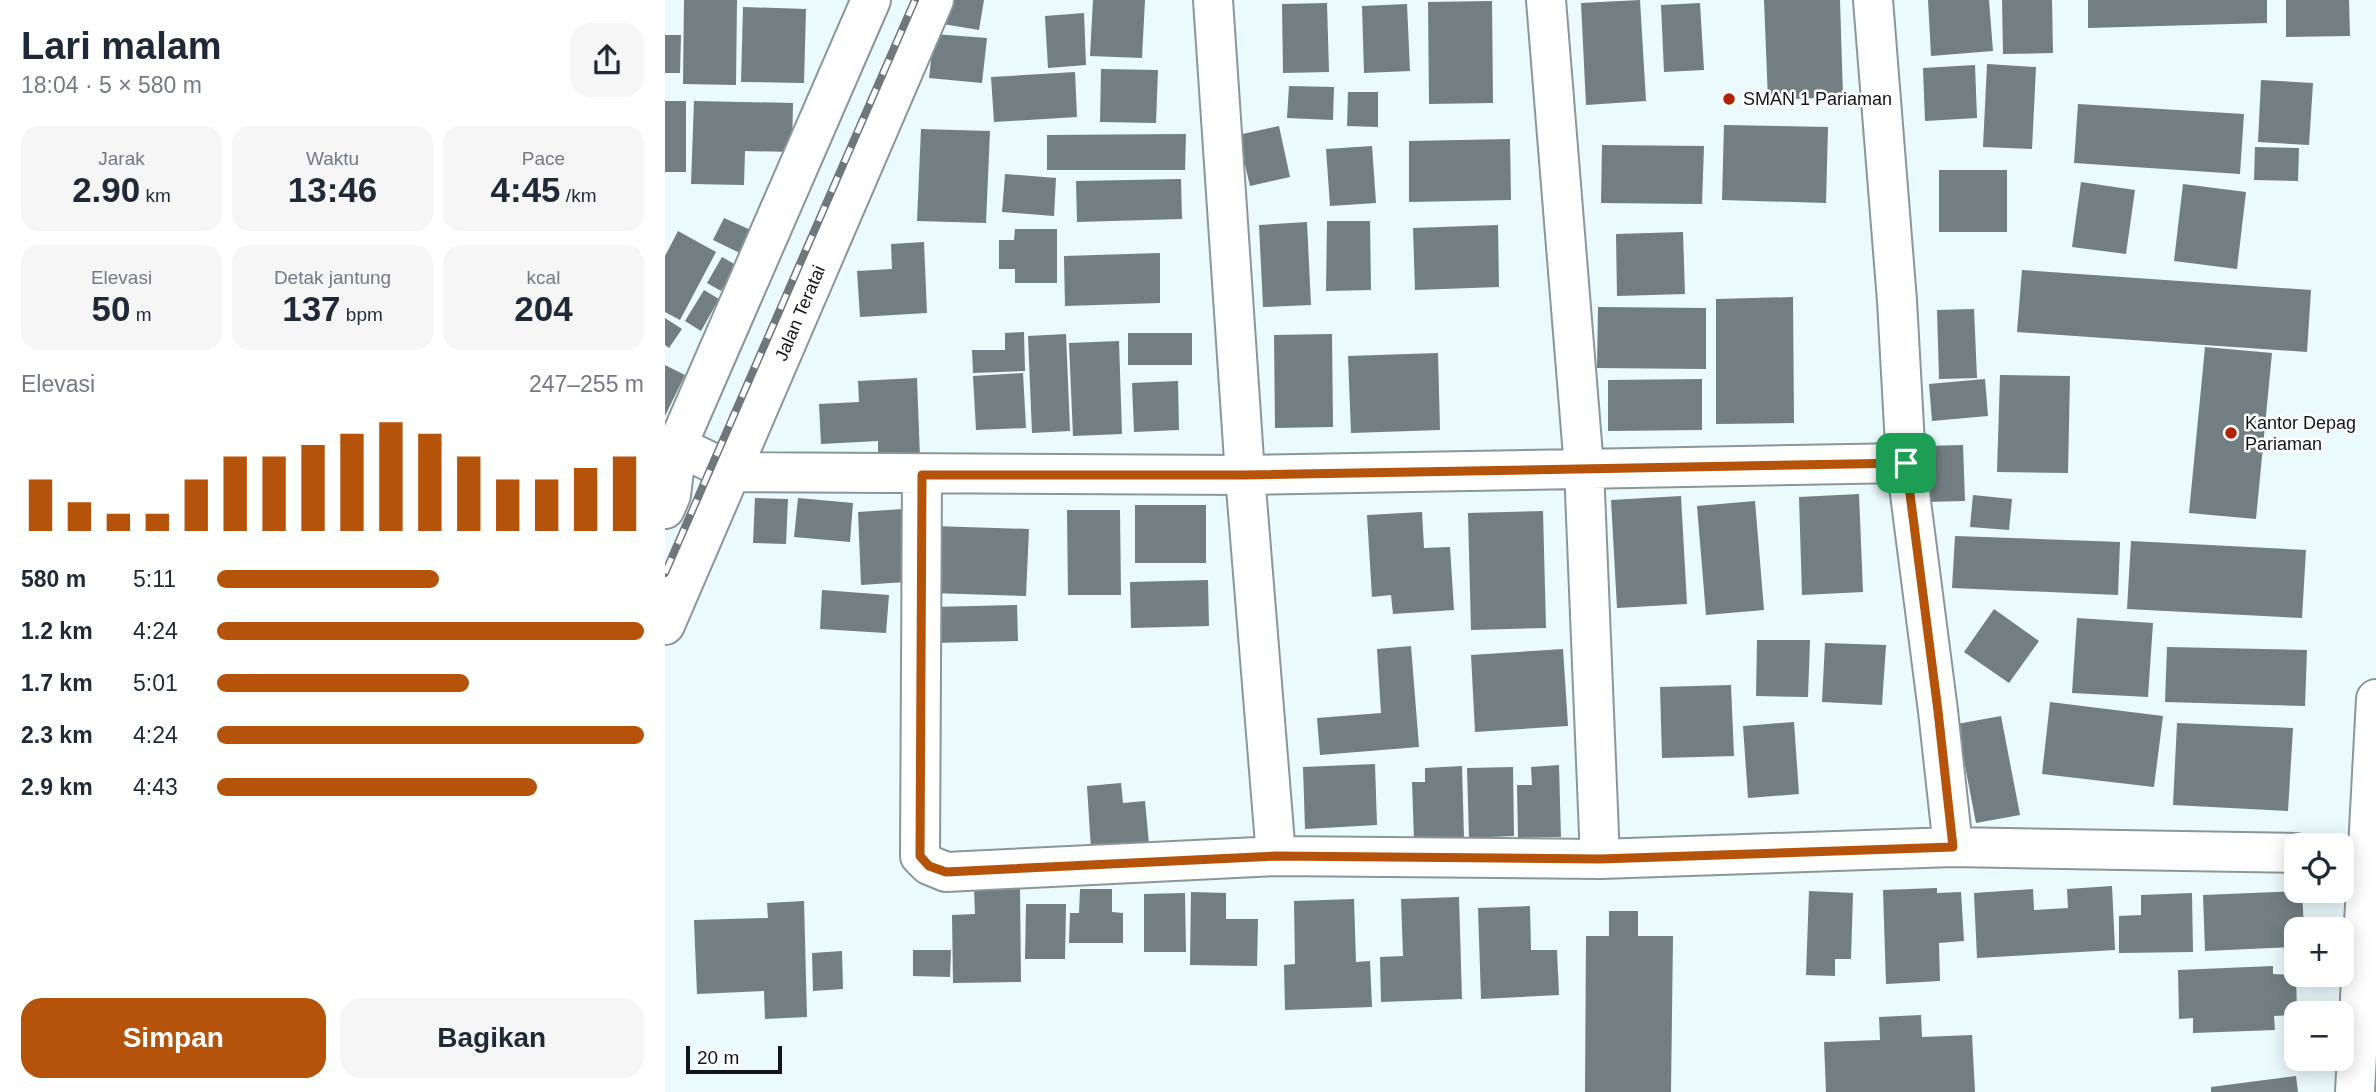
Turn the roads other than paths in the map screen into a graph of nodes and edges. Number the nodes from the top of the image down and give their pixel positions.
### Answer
1 (871, 0) edge
2 (934, 0) edge
3 (1213, 0) edge
4 (1546, 0) edge
5 (1874, 0) edge
6 (671, 445) edge
7 (1906, 463) junction
8 (1584, 468) junction
9 (732, 472) junction
10 (922, 475) junction
11 (1245, 475) junction
12 (665, 509) edge
13 (665, 625) edge
14 (2376, 699) edge
15 (1953, 847) junction
16 (2284, 853) edge
17 (2361, 854) edge
18 (1276, 856) junction
19 (1600, 859) junction
20 (2355, 1092) edge

1 - 6 street
2 - 9 street, Jalan Teratai
3 - 11 street
4 - 8 street
5 - 7 street
6 - 9 street
6 - 12 street
7 - 8 street
7 - 15 street
8 - 11 street
8 - 19 street
9 - 10 street
9 - 13 street, Jalan Teratai
10 - 11 street
10 - 18 street
11 - 18 street
14 - 17 street
15 - 16 street
15 - 19 street
17 - 20 street
18 - 19 street

